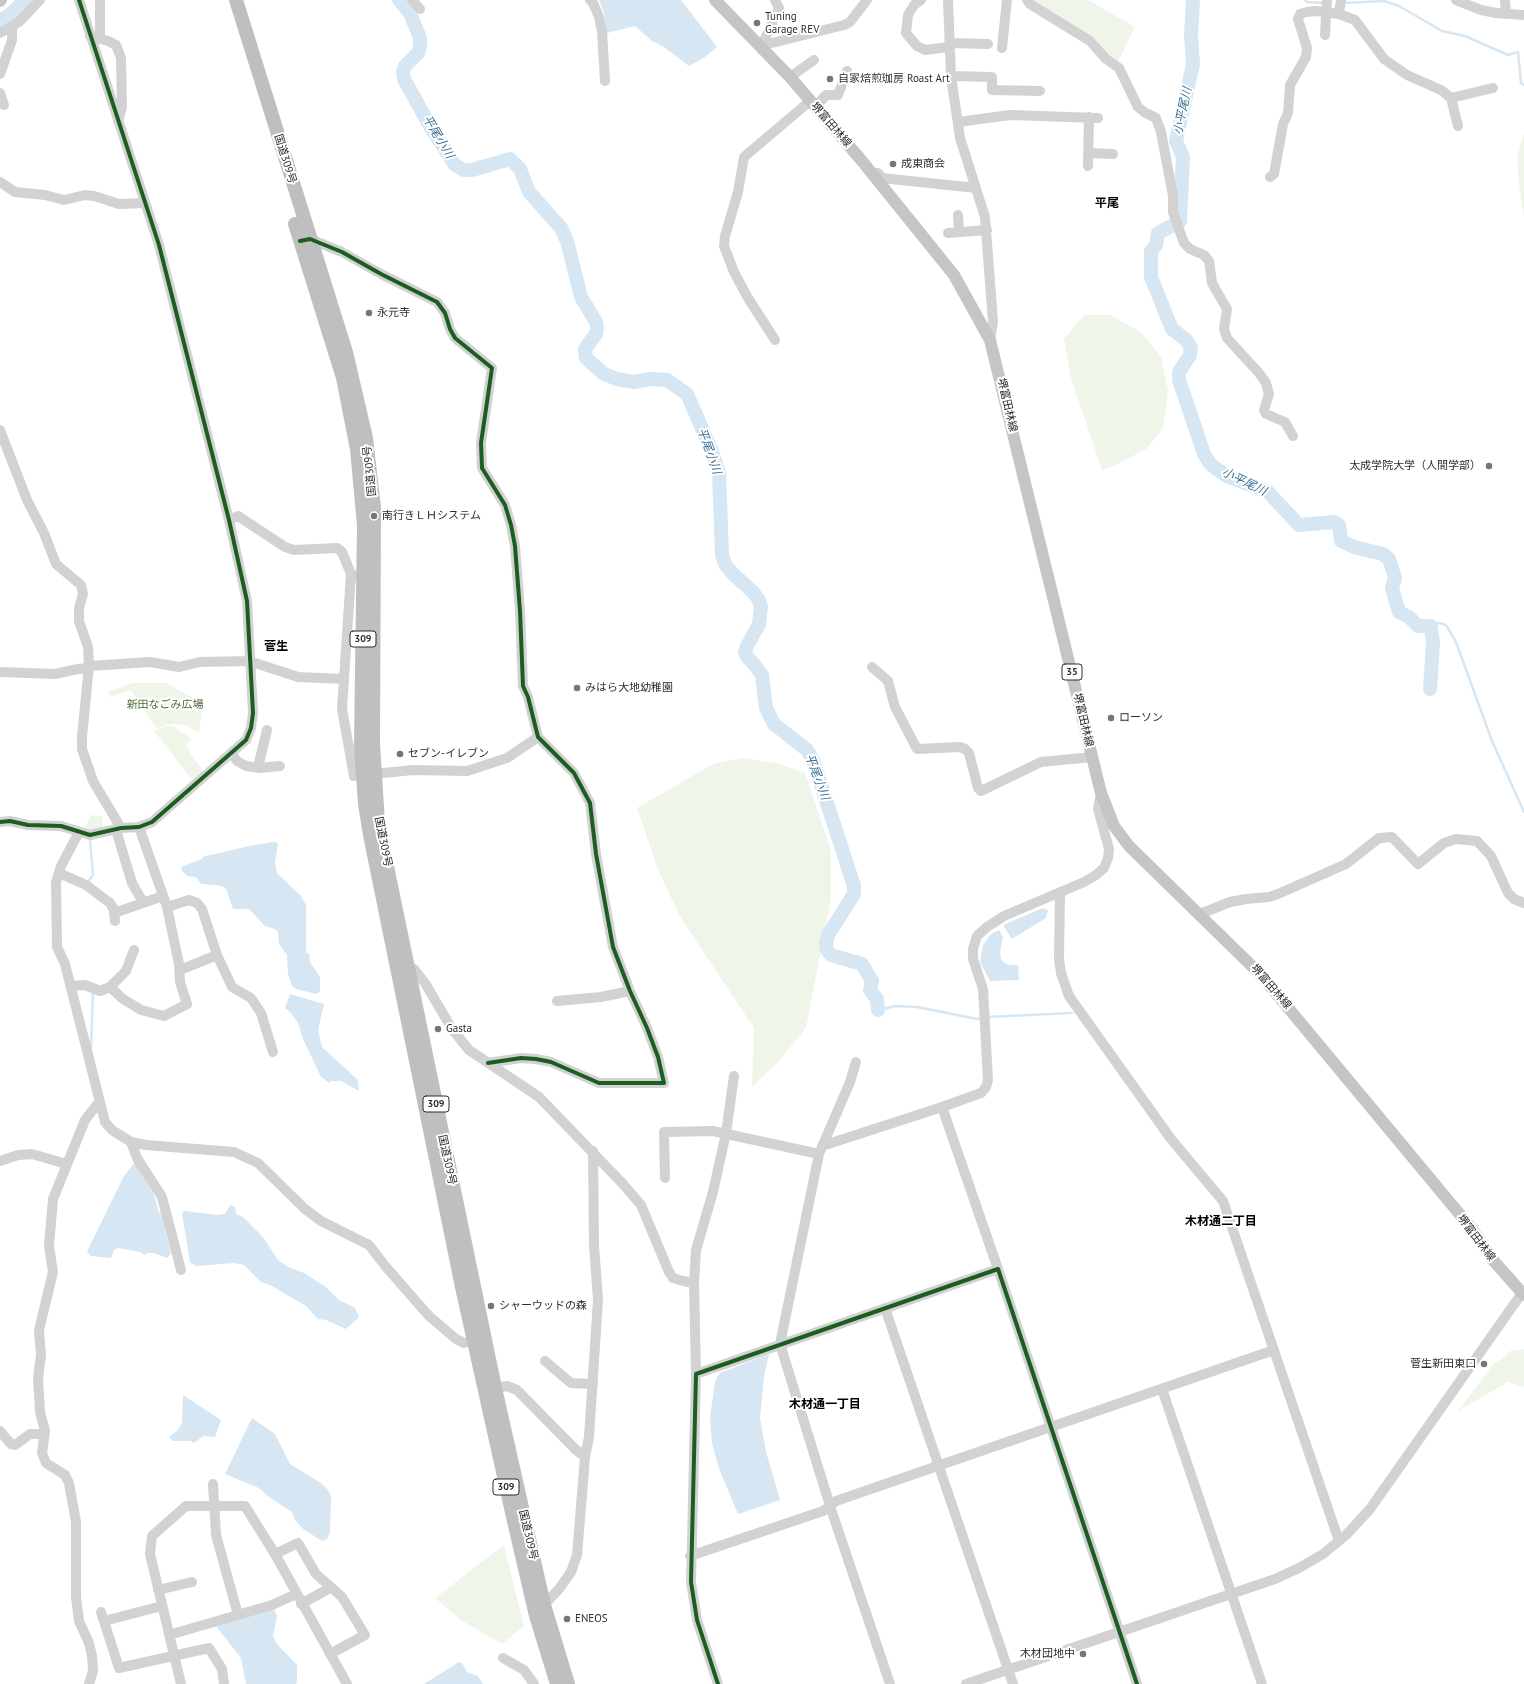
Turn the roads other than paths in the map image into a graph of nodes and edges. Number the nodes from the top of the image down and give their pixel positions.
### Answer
1 (40, 0) edge
2 (79, 0) edge
3 (100, 0) edge
4 (226, 0) edge
5 (236, 0) edge
6 (412, 0) edge
7 (590, 0) edge
8 (715, 0) edge
9 (775, 0) edge
10 (867, 0) edge
11 (921, 0) edge
12 (948, 0) edge
13 (1007, 0) edge
14 (1027, 0) edge
15 (1327, 0) edge
16 (1341, 0) edge
17 (1456, 0) edge
18 (1505, 0) edge
19 (420, 9) dead end
20 (1339, 13) junction
21 (1506, 14) junction
22 (1524, 15) edge
23 (1326, 17) junction
24 (12, 27) junction
25 (0, 33) edge
26 (1325, 35) dead end
27 (95, 37) junction
28 (988, 44) dead end
29 (949, 45) junction
30 (762, 46) junction
31 (1002, 48) dead end
32 (814, 60) dead end
33 (1393, 66) junction
34 (847, 71) dead end
35 (0, 74) edge
36 (951, 76) junction
37 (790, 77) junction
38 (605, 81) dead end
39 (1290, 85) junction
40 (1493, 88) dead end
41 (1040, 91) dead end
42 (0, 94) edge
43 (1451, 98) junction
44 (812, 104) junction
45 (4, 105) dead end
46 (118, 121) junction
47 (958, 122) junction
48 (1458, 126) dead end
49 (1088, 154) junction
50 (1113, 154) dead end
51 (1088, 166) dead end
52 (872, 174) junction
53 (1270, 177) dead end
54 (0, 182) edge
55 (976, 188) junction
56 (145, 203) junction
57 (958, 215) dead end
58 (987, 230) junction
59 (959, 232) junction
60 (948, 233) dead end
61 (305, 240) junction
62 (776, 340) dead end
63 (990, 340) junction
64 (0, 430) edge
65 (1293, 436) dead end
66 (229, 520) junction
67 (358, 576) junction
68 (250, 661) junction
69 (89, 667) junction
70 (872, 667) dead end
71 (0, 672) edge
72 (344, 679) junction
73 (248, 735) junction
74 (538, 737) junction
75 (231, 753) junction
76 (1092, 757) junction
77 (259, 762) dead end
78 (280, 766) dead end
79 (368, 776) junction
80 (1101, 793) junction
81 (0, 822) edge
82 (139, 827) junction
83 (118, 829) junction
84 (79, 832) junction
85 (59, 873) junction
86 (1060, 892) junction
87 (163, 896) junction
88 (143, 902) junction
89 (1524, 903) edge
90 (167, 907) junction
91 (1200, 914) junction
92 (134, 950) dead end
93 (216, 955) junction
94 (408, 965) junction
95 (180, 970) junction
96 (70, 986) junction
97 (110, 987) junction
98 (630, 991) junction
99 (557, 1001) dead end
100 (273, 1052) dead end
101 (856, 1062) dead end
102 (488, 1063) junction
103 (734, 1076) dead end
104 (99, 1102) junction
105 (942, 1107) junction
106 (726, 1133) junction
107 (131, 1142) junction
108 (821, 1150) junction
109 (593, 1151) junction
110 (0, 1161) edge
111 (66, 1164) junction
112 (665, 1178) dead end
113 (998, 1269) junction
114 (181, 1270) dead end
115 (694, 1283) junction
116 (1523, 1294) edge
117 (885, 1308) junction
118 (479, 1340) junction
119 (780, 1344) junction
120 (1274, 1350) junction
121 (545, 1361) dead end
122 (696, 1374) junction
123 (593, 1384) junction
124 (495, 1388) junction
125 (1162, 1389) junction
126 (1051, 1428) junction
127 (0, 1431) edge
128 (44, 1434) junction
129 (585, 1457) junction
130 (939, 1466) junction
131 (213, 1484) dead end
132 (214, 1506) junction
133 (830, 1506) junction
134 (1339, 1541) junction
135 (275, 1554) junction
136 (690, 1556) junction
137 (192, 1582) dead end
138 (330, 1588) junction
139 (158, 1590) junction
140 (296, 1594) junction
141 (1232, 1594) junction
142 (301, 1604) junction
143 (544, 1605) junction
144 (162, 1606) junction
145 (238, 1615) junction
146 (1120, 1632) junction
147 (169, 1635) junction
148 (330, 1654) junction
149 (174, 1656) junction
150 (503, 1658) dead end
151 (1008, 1670) junction
152 (89, 1684) edge
153 (181, 1684) edge
154 (224, 1684) edge
155 (347, 1684) edge
156 (534, 1684) edge
157 (557, 1684) edge
158 (568, 1684) edge
159 (718, 1684) edge
160 (890, 1684) edge
161 (966, 1684) edge
162 (1013, 1684) edge
163 (1137, 1684) edge
164 (1262, 1684) edge

1 - 24 street
2 - 27 street
3 - 27 street
4 - 61 highway, 国道309号 / 309
5 - 61 highway, 国道309号 / 309
6 - 19 street
7 - 38 street
8 - 30 main road, 堺富田林線 / 35
9 - 30 street
10 - 30 street
11 - 29 street
12 - 29 street
13 - 31 street
14 - 65 street
15 - 23 street, bridge
16 - 20 street
17 - 21 street
18 - 21 street
20 - 33 street
20 - 39 street
21 - 22 street
23 - 26 street
23 - 33 street
23 - 39 street
24 - 25 street
24 - 35 street
27 - 46 street
27 - 46 street
28 - 29 street
29 - 36 street
30 - 37 main road, 堺富田林線 / 35
32 - 37 street
33 - 43 street
34 - 44 street
36 - 41 street
36 - 47 street
37 - 44 main road, 堺富田林線 / 35
39 - 53 street
40 - 43 street
42 - 45 street
43 - 48 street
44 - 52 main road, 堺富田林線 / 35
44 - 62 street
46 - 56 street
47 - 49 street
47 - 55 street
49 - 50 street
49 - 51 street
52 - 55 street
52 - 63 main road, 堺富田林線 / 35
54 - 56 street
55 - 58 street
56 - 66 street
57 - 59 street
58 - 59 street
58 - 63 street
59 - 60 street
61 - 67 highway, 国道309号 / 309
61 - 74 street
61 - 79 highway, 国道309号 / 309
63 - 76 main road, 堺富田林線 / 35
64 - 69 street
66 - 67 street
66 - 68 street
67 - 72 street
67 - 79 highway, 国道309号 / 309
68 - 69 street
68 - 72 street
68 - 73 street
69 - 71 street
69 - 83 street
70 - 76 street
72 - 79 street
73 - 75 street
73 - 77 street
74 - 79 street
74 - 98 street
75 - 78 street
75 - 82 street
76 - 80 main road, 堺富田林線 / 35
79 - 94 highway, 国道309号 / 309
79 - 118 highway, 国道309号 / 309
80 - 86 street
80 - 91 main road, 堺富田林線 / 35
81 - 84 street
82 - 83 street
82 - 87 street
83 - 84 street
83 - 88 street
84 - 85 street
85 - 88 street
85 - 96 street
86 - 105 street
86 - 120 street
87 - 88 street
87 - 90 street
89 - 91 street
90 - 93 street
90 - 95 street
91 - 116 main road, 堺富田林線 / 35
92 - 97 street
93 - 95 street
93 - 100 street
94 - 102 street
94 - 118 highway, 国道309号 / 309
95 - 97 street
96 - 97 street
96 - 104 street
98 - 99 street
98 - 102 street
101 - 108 street
102 - 109 street
103 - 106 street
104 - 107 street
104 - 111 street
105 - 108 street
105 - 113 street
106 - 108 street
106 - 112 street
106 - 115 street
107 - 114 street
107 - 118 street
108 - 119 street
109 - 115 street
109 - 123 street
110 - 111 street
111 - 128 street
113 - 117 street
113 - 126 street
115 - 122 street
116 - 134 street
117 - 119 street
117 - 130 street
118 - 124 highway, 国道309号 / 309
118 - 157 highway, 国道309号 / 309
119 - 122 street
119 - 133 street
120 - 125 street
120 - 134 street
121 - 123 street
122 - 136 street
123 - 129 street
124 - 129 street
124 - 143 highway, 国道309号 / 309
125 - 126 street
125 - 141 street
126 - 130 street
126 - 146 street
127 - 128 street
128 - 152 street
129 - 143 street
130 - 133 street
130 - 151 street
131 - 132 street
132 - 135 street
132 - 139 street
132 - 145 street
133 - 136 street
133 - 160 street
134 - 141 street
135 - 138 street
135 - 140 street
136 - 159 street
137 - 139 street
138 - 142 street
138 - 148 street
139 - 144 street
140 - 142 street
140 - 145 street
141 - 146 street
141 - 164 street
142 - 148 street
143 - 158 highway, 国道309号 / 309
144 - 147 street
144 - 149 street
145 - 147 street
146 - 151 street
146 - 163 street
147 - 149 street
148 - 155 street
149 - 153 street
149 - 154 street
150 - 156 street
151 - 161 street
151 - 162 street

